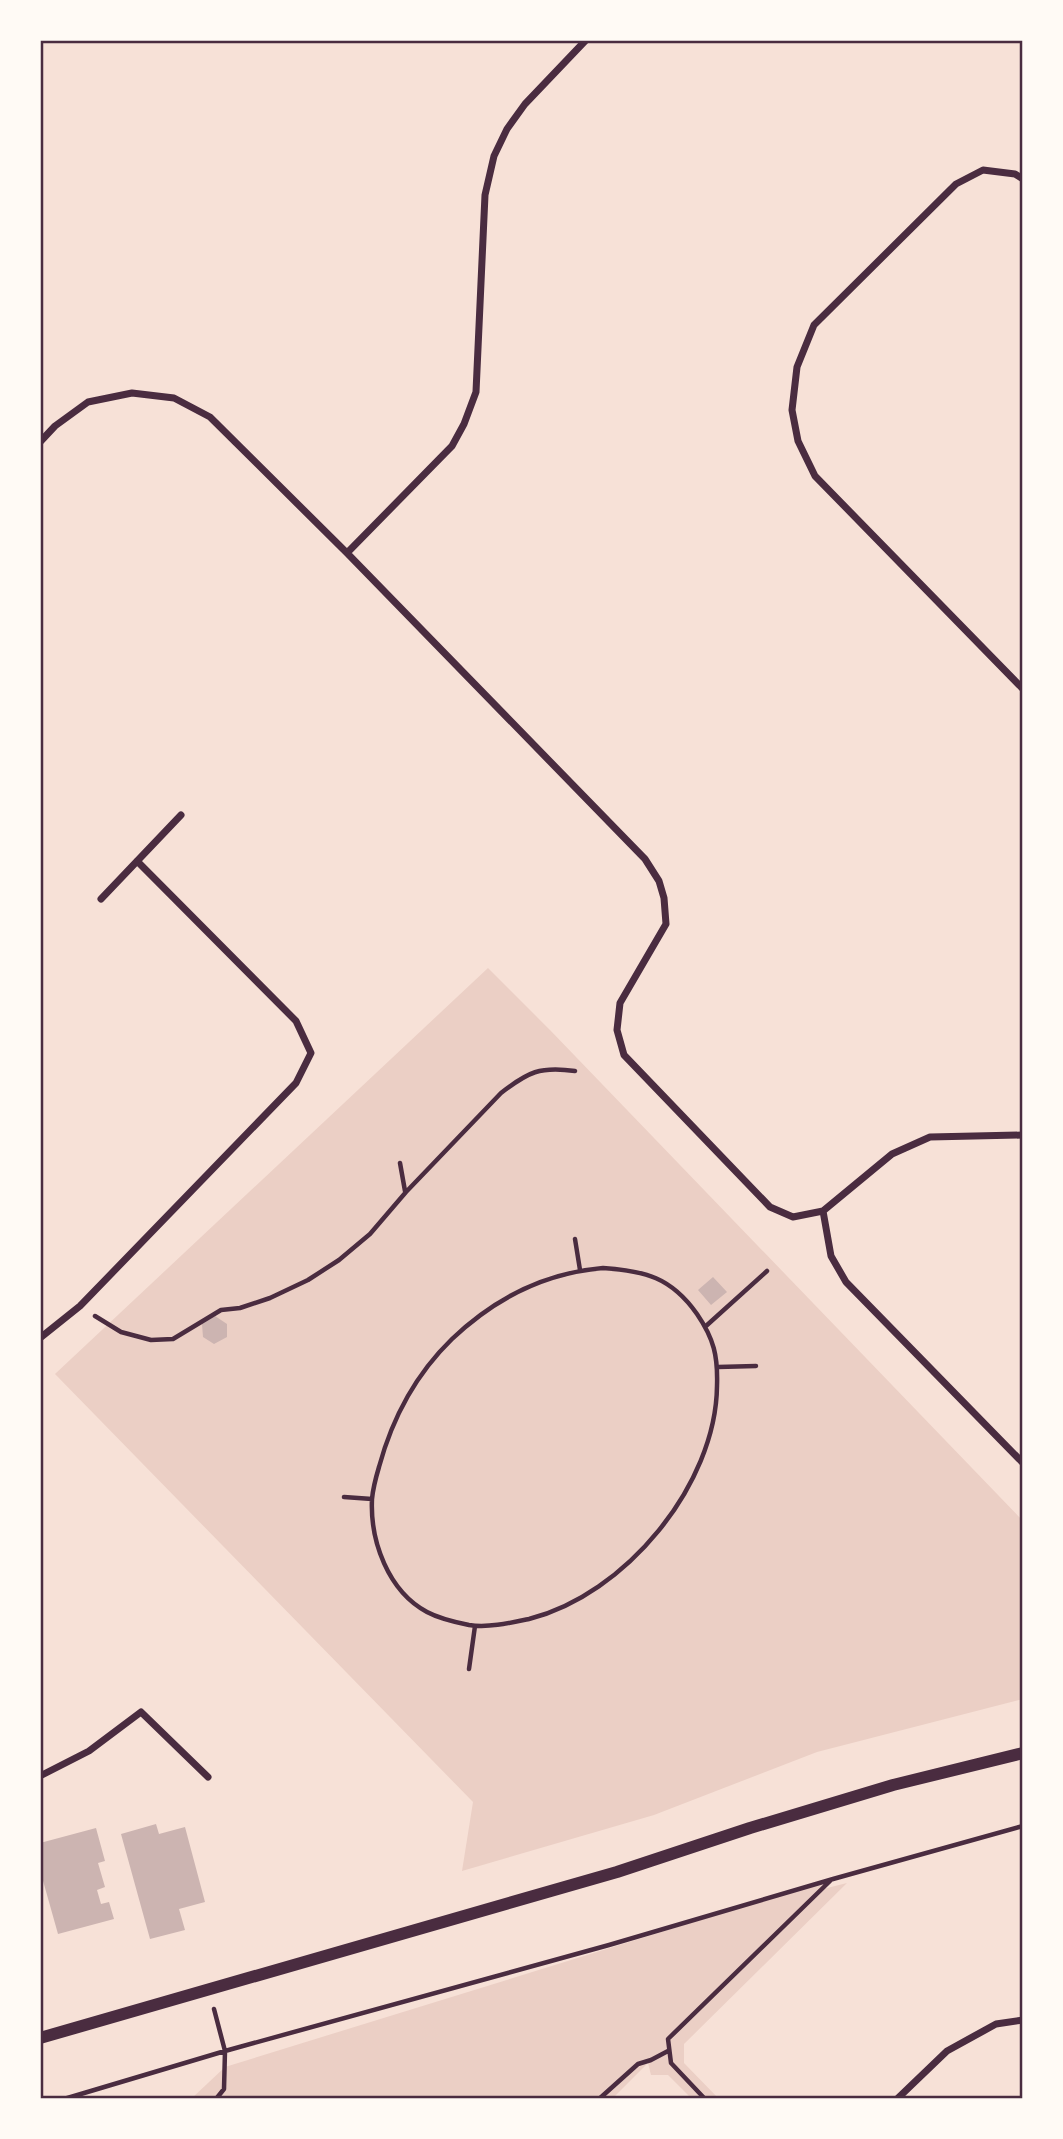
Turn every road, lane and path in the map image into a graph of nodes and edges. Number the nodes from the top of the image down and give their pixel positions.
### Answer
1 (586, 40) edge
2 (1023, 179) edge
3 (40, 442) edge
4 (347, 552) junction
5 (1023, 689) edge
6 (181, 815) dead end
7 (137, 861) junction
8 (101, 899) dead end
9 (575, 1071) dead end
10 (1023, 1135) edge
11 (400, 1163) dead end
12 (406, 1192) junction
13 (823, 1211) junction
14 (575, 1239) dead end
15 (580, 1270) junction
16 (766, 1271) dead end
17 (80, 1306) junction
18 (706, 1326) junction
19 (40, 1338) edge
20 (756, 1366) dead end
21 (718, 1367) junction
22 (1023, 1463) edge
23 (344, 1497) dead end
24 (372, 1499) junction
25 (475, 1626) junction
26 (469, 1669) dead end
27 (1023, 1754) edge
28 (40, 1776) edge
29 (208, 1777) dead end
30 (1023, 1826) edge
31 (833, 1879) junction
32 (208, 1989) junction
33 (1023, 2020) edge
34 (40, 2038) edge
35 (225, 2051) junction
36 (668, 2051) junction
37 (64, 2099) edge
38 (216, 2099) edge
39 (599, 2099) edge
40 (705, 2099) edge
41 (897, 2099) edge

1 - 4 street
2 - 5 street
3 - 4 street
4 - 13 street
6 - 7 street
7 - 8 street
7 - 17 street
9 - 12 path
10 - 13 street
11 - 12 path
12 - 17 path
13 - 22 street
14 - 15 path
15 - 18 path
15 - 24 path
16 - 18 path
17 - 19 street
18 - 21 path
20 - 21 path
21 - 25 path
23 - 24 path
24 - 25 path
25 - 26 path
27 - 32 street
28 - 29 street
30 - 31 path
31 - 35 path
31 - 36 path
32 - 34 street
32 - 35 path
33 - 41 street
35 - 37 path
35 - 38 path
36 - 39 path
36 - 40 path

